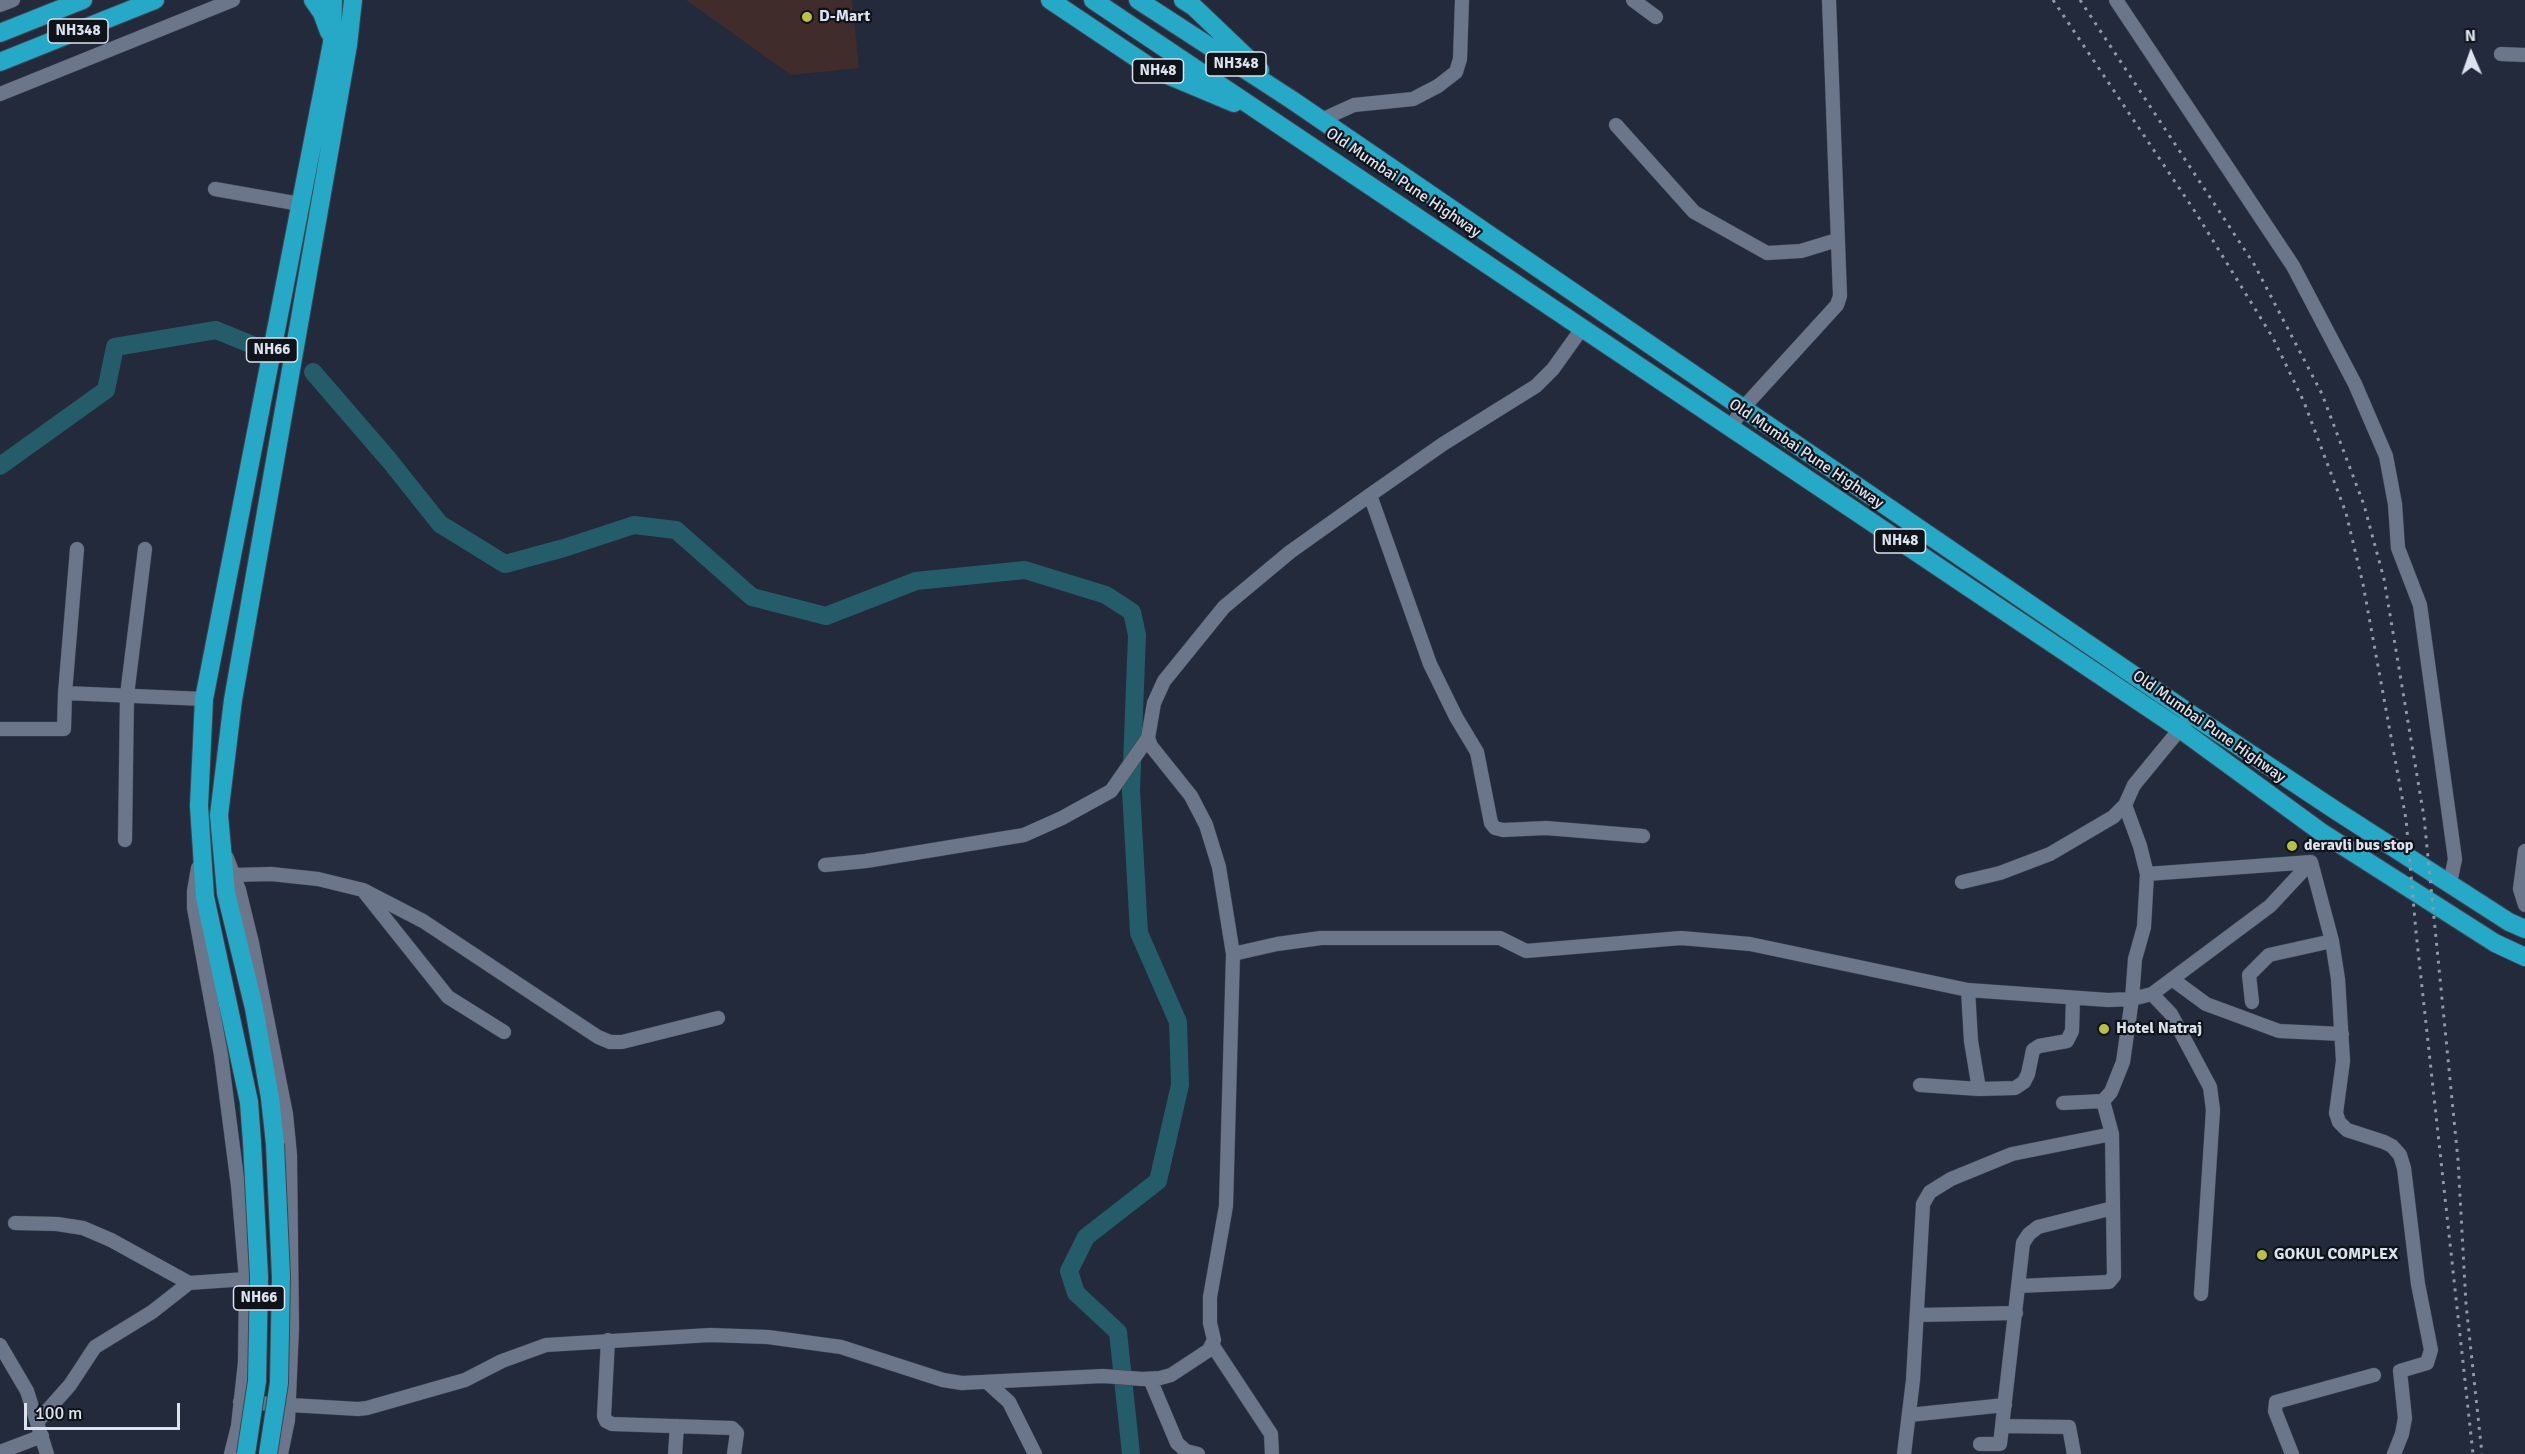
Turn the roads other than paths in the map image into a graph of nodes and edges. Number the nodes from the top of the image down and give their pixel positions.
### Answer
1 (13, 0) edge
2 (83, 0) edge
3 (155, 0) edge
4 (233, 0) edge
5 (313, 0) edge
6 (333, 0) edge
7 (353, 0) edge
8 (1050, 0) edge
9 (1093, 0) edge
10 (1138, 0) edge
11 (1183, 0) edge
12 (1462, 0) edge
13 (1633, 0) edge
14 (1829, 0) edge
15 (2116, 0) edge
16 (0, 5) edge
17 (1656, 17) dead end
18 (0, 33) edge
19 (332, 43) junction
20 (2501, 54) dead end
21 (2525, 55) edge
22 (0, 62) edge
23 (0, 94) edge
24 (1292, 100) junction
25 (1321, 120) junction
26 (1277, 121) junction
27 (1616, 125) dead end
28 (215, 189) dead end
29 (300, 204) junction
30 (1837, 240) junction
31 (1583, 327) junction
32 (1743, 408) junction
33 (1731, 427) junction
34 (1370, 495) junction
35 (77, 549) dead end
36 (145, 549) dead end
37 (65, 693) junction
38 (127, 695) junction
39 (204, 699) junction
40 (2192, 715) junction
41 (0, 729) edge
42 (2180, 729) junction
43 (1145, 742) junction
44 (2125, 805) junction
45 (2328, 805) junction
46 (2313, 826) junction
47 (1643, 836) dead end
48 (125, 840) dead end
49 (221, 842) junction
50 (202, 848) junction
51 (2525, 851) edge
52 (2311, 862) junction
53 (825, 865) dead end
54 (2147, 874) junction
55 (233, 875) junction
56 (1962, 882) dead end
57 (2450, 884) junction
58 (363, 890) junction
59 (2525, 905) edge
60 (2525, 929) edge
61 (2332, 941) junction
62 (1233, 954) junction
63 (2525, 957) edge
64 (2172, 979) junction
65 (1968, 990) junction
66 (2152, 994) junction
67 (2073, 998) junction
68 (2132, 999) junction
69 (2252, 1002) dead end
70 (718, 1018) dead end
71 (504, 1032) dead end
72 (2343, 1034) junction
73 (1920, 1085) dead end
74 (1979, 1089) junction
75 (2103, 1101) junction
76 (2063, 1103) dead end
77 (2112, 1134) junction
78 (2113, 1208) junction
79 (15, 1223) dead end
80 (246, 1279) junction
81 (189, 1282) junction
82 (2019, 1286) junction
83 (2201, 1294) dead end
84 (2016, 1313) junction
85 (1918, 1315) junction
86 (608, 1340) junction
87 (0, 1345) edge
88 (1213, 1346) junction
89 (2374, 1375) dead end
90 (1146, 1379) junction
91 (988, 1383) junction
92 (240, 1402) junction
93 (2005, 1405) junction
94 (289, 1406) junction
95 (1909, 1414) junction
96 (38, 1421) junction
97 (676, 1426) junction
98 (2002, 1426) junction
99 (42, 1436) junction
100 (1980, 1444) dead end
101 (0, 1452) edge
102 (233, 1453) edge
103 (47, 1454) edge
104 (268, 1454) edge
105 (281, 1454) edge
106 (675, 1454) edge
107 (734, 1454) edge
108 (1035, 1454) edge
109 (1198, 1454) edge
110 (1272, 1454) edge
111 (1904, 1454) edge
112 (2074, 1454) edge
113 (2292, 1454) edge
114 (2394, 1454) edge

1 - 16 street
2 - 18 highway, NH348
3 - 22 highway, NH348
4 - 23 street
5 - 19 highway
6 - 19 highway, NH66
7 - 49 highway, NH66
8 - 26 highway, NH48
9 - 26 highway, NH348
10 - 24 highway, NH348
11 - 24 highway, NH48
12 - 25 street
13 - 17 street
14 - 30 street
15 - 57 street
19 - 29 highway, NH66
20 - 21 street
24 - 25 highway, Old Mumbai Pune Highway / NH48
25 - 32 highway, Old Mumbai Pune Highway / NH48
26 - 31 highway, Old Mumbai Pune Highway / NH48
27 - 30 street
28 - 29 street
29 - 39 highway, NH66
30 - 32 street
31 - 33 highway, Old Mumbai Pune Highway / NH48
31 - 34 street
32 - 33 street
32 - 40 highway, Old Mumbai Pune Highway / NH48
33 - 42 highway, Old Mumbai Pune Highway / NH48
34 - 43 street
34 - 47 street
35 - 37 street
36 - 38 street
37 - 38 street
37 - 41 street
38 - 39 street
38 - 48 street
39 - 50 highway, NH66
40 - 42 street
40 - 45 highway, Old Mumbai Pune Highway / NH48
42 - 44 street
42 - 46 highway, Old Mumbai Pune Highway / NH48
43 - 53 street
43 - 62 street
44 - 54 street
44 - 56 street
45 - 46 highway
45 - 57 highway, Old Mumbai Pune Highway / NH48
46 - 63 highway, Old Mumbai Pune Highway / NH48
49 - 55 street
49 - 104 highway, NH66, bridge
50 - 80 street
50 - 102 highway, NH66, bridge
51 - 59 street
52 - 54 street
52 - 61 street
52 - 64 street
54 - 68 street
55 - 58 street
55 - 94 street
57 - 60 highway, Old Mumbai Pune Highway / NH48
58 - 70 street
58 - 71 street
61 - 69 street
61 - 72 street
62 - 65 street
62 - 88 street
64 - 66 street
64 - 72 street
65 - 67 street
65 - 74 street
66 - 68 street
66 - 83 street
67 - 68 street
67 - 74 street
68 - 75 street
72 - 114 street
73 - 74 street
75 - 76 street
75 - 77 street
77 - 78 street
77 - 85 street
78 - 82 street
78 - 82 street
79 - 81 street
80 - 81 street
80 - 92 street
81 - 96 street
82 - 84 street
84 - 85 street
84 - 93 street
85 - 95 street
86 - 91 street
86 - 94 street
86 - 97 street
87 - 96 street
88 - 90 street
88 - 110 street
89 - 113 street
90 - 91 street
90 - 109 street
91 - 108 street
92 - 94 street
92 - 102 street
93 - 95 street
93 - 98 street
94 - 105 street
95 - 111 street
96 - 99 street
97 - 106 street
97 - 107 street
98 - 100 street
98 - 112 street
99 - 101 street
99 - 103 street

